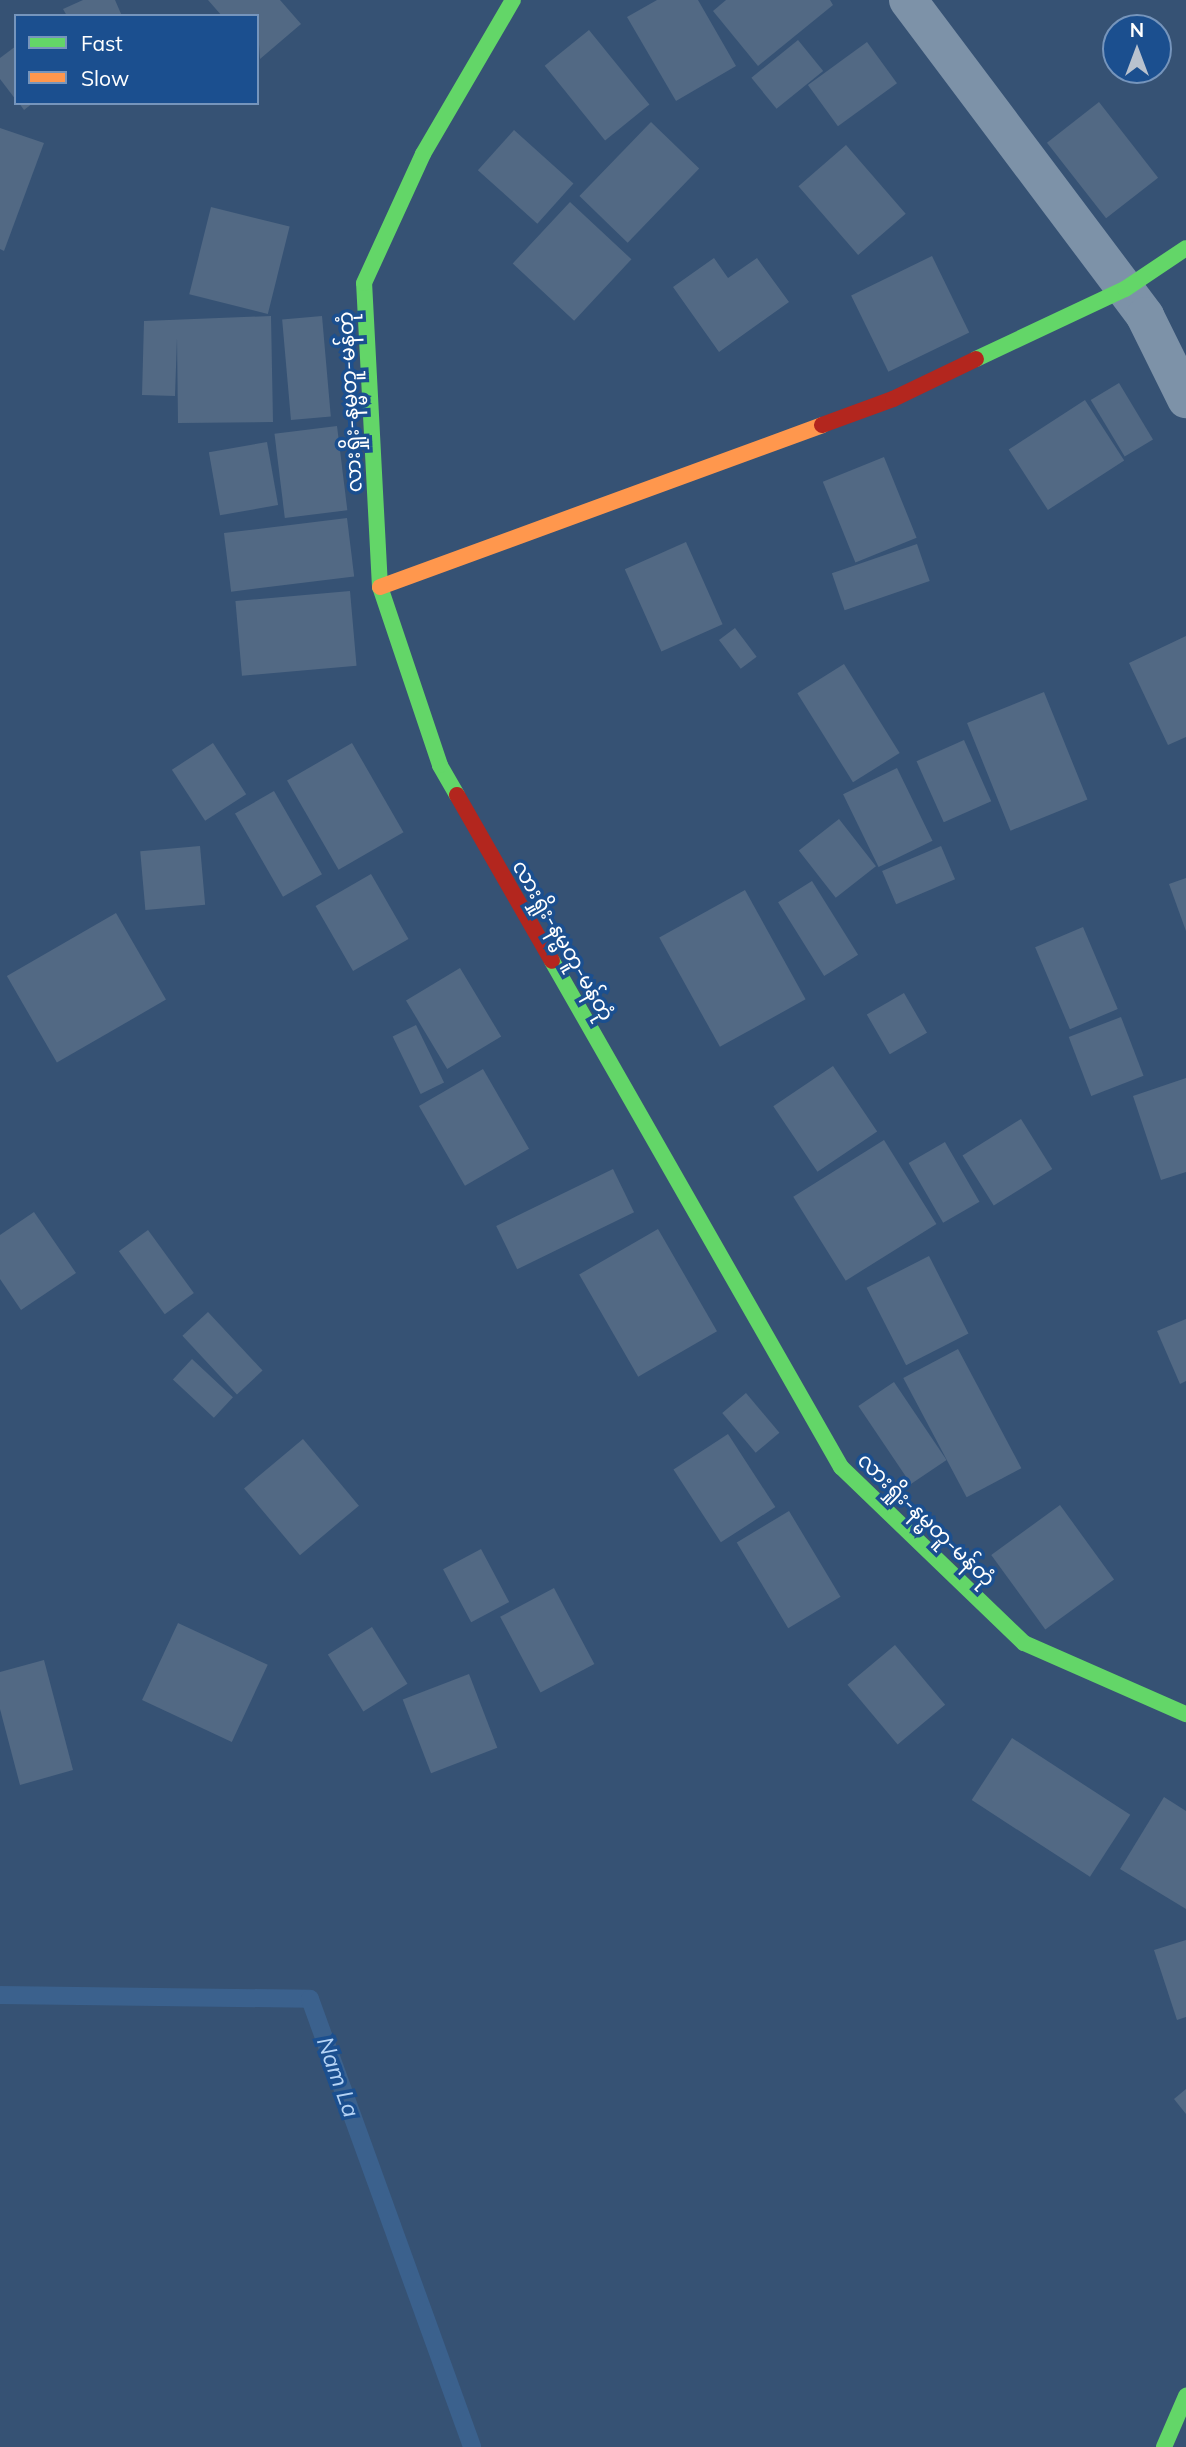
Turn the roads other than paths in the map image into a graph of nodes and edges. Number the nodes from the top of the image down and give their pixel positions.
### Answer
1 (513, 0) edge
2 (908, 0) edge
3 (1186, 248) edge
4 (1125, 289) junction
5 (1186, 399) edge
6 (380, 587) junction
7 (1186, 1714) edge
8 (1186, 2396) edge
9 (1164, 2447) edge

1 - 6 main road, လားရှိုး-နမ္မတူ-မန်တုံ
2 - 4 street
3 - 4 main road
4 - 5 street
4 - 6 main road
6 - 7 main road, လားရှိုး-နမ္မတူ-မန်တုံ
8 - 9 main road

